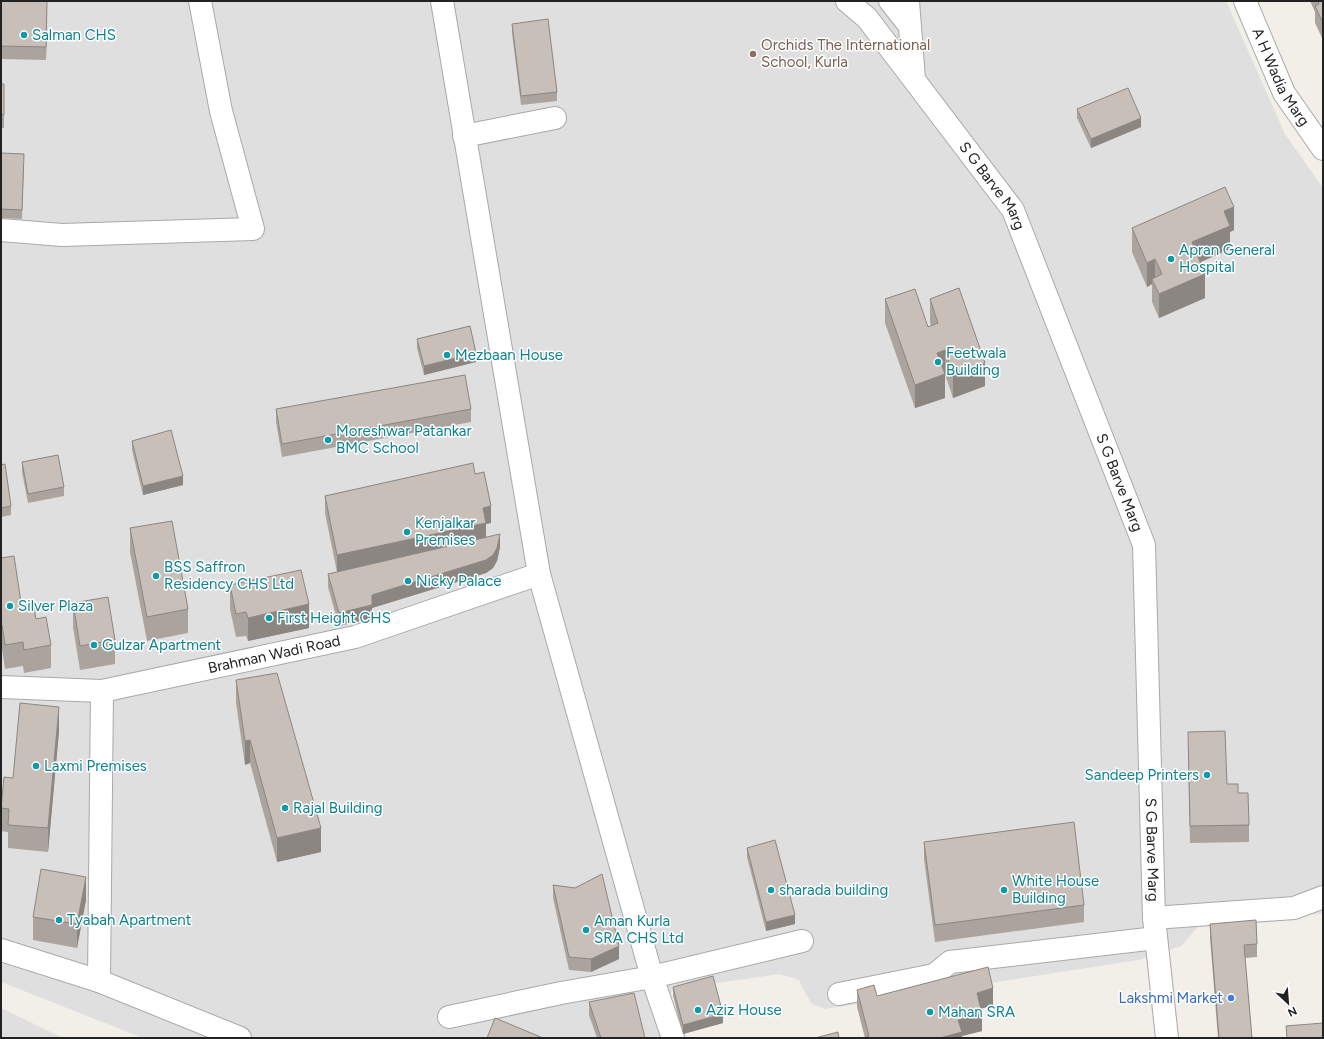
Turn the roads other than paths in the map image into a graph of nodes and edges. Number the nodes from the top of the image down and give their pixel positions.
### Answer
1 (200, 1) edge
2 (442, 1) edge
3 (846, 1) edge
4 (890, 1) edge
5 (908, 1) edge
6 (1245, 1) edge
7 (909, 25) junction
8 (914, 79) junction
9 (555, 118) dead end
10 (464, 136) junction
11 (1323, 149) edge
12 (1, 230) edge
13 (539, 574) junction
14 (1, 687) edge
15 (102, 691) junction
16 (1323, 897) edge
17 (1155, 928) junction
18 (802, 941) dead end
19 (1, 950) edge
20 (652, 977) junction
21 (99, 981) junction
22 (839, 994) dead end
23 (449, 1017) dead end
24 (240, 1038) edge
25 (673, 1038) edge
26 (1168, 1038) edge

1 - 12 street
2 - 10 street
3 - 8 street, S G Barve Marg
4 - 7 street
5 - 7 street
6 - 11 street, A H Wadia Marg
7 - 8 street
8 - 17 street, S G Barve Marg
9 - 10 street
10 - 13 street
13 - 15 street, Brahman Wadi Road
13 - 20 street
14 - 15 street, Brahman Wadi Road
15 - 21 street
16 - 17 street
17 - 22 street
17 - 26 street, S G Barve Marg
18 - 20 street
19 - 21 street
20 - 23 street
20 - 25 street
21 - 24 street

